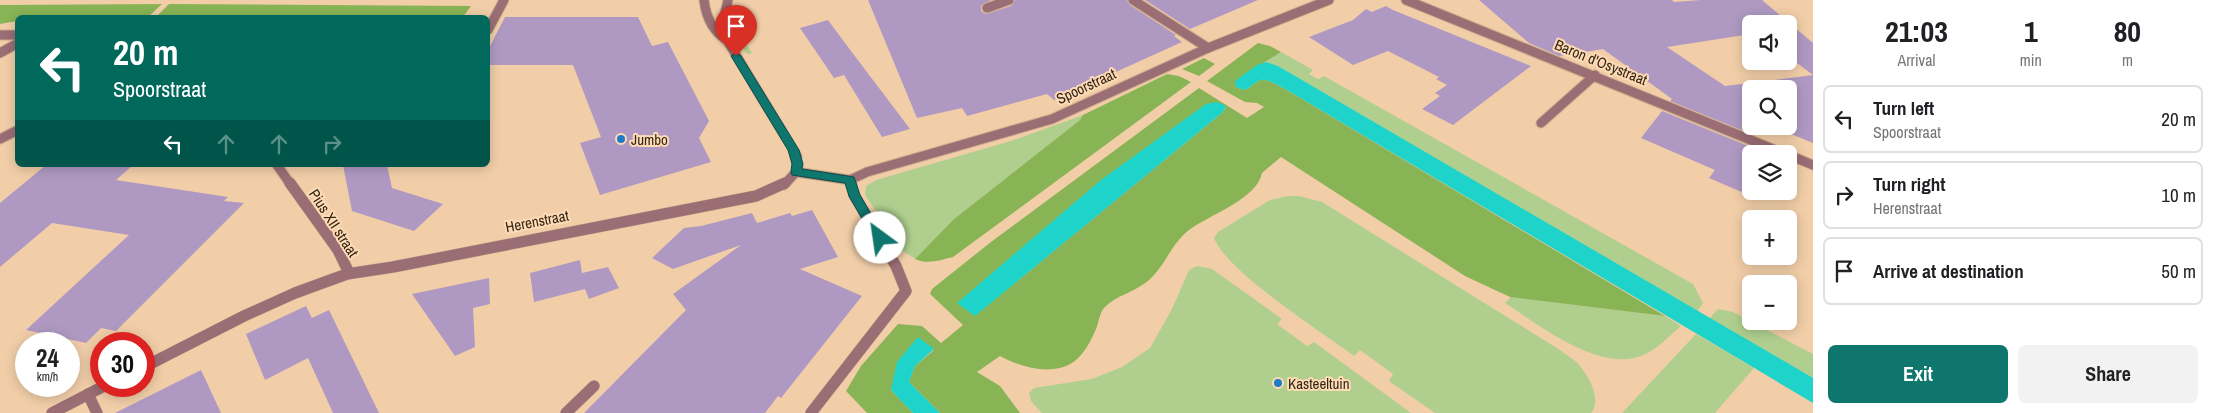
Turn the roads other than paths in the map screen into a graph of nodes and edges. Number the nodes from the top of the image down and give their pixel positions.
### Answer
1 (504, 0) edge
2 (704, 0) edge
3 (728, 0) edge
4 (1009, 0) edge
5 (1133, 0) edge
6 (1329, 0) edge
7 (1406, 0) edge
8 (987, 8) dead end
9 (490, 26) edge
10 (15, 34) edge
11 (0, 35) edge
12 (727, 40) junction
13 (15, 45) edge
14 (1208, 48) junction
15 (0, 53) edge
16 (1594, 76) junction
17 (1541, 123) dead end
18 (15, 132) edge
19 (0, 139) edge
20 (1763, 145) edge
21 (1797, 158) edge
22 (1813, 165) edge
23 (277, 167) edge
24 (796, 172) junction
25 (850, 180) junction
26 (349, 274) junction
27 (155, 362) edge
28 (594, 386) dead end
29 (88, 394) joint
30 (52, 413) edge
31 (96, 413) edge
32 (566, 413) edge
33 (811, 413) edge

1 - 9 street
2 - 12 street
3 - 12 street
4 - 8 street
5 - 14 street
6 - 14 street, Spoorstraat
7 - 16 street, Baron d'Osystraat
10 - 11 street
12 - 24 street
13 - 15 street
14 - 25 street, Spoorstraat
16 - 17 street
16 - 20 street, Baron d'Osystraat
18 - 19 street
21 - 22 street
23 - 26 street, Pius XII straat
24 - 25 street
24 - 26 street, Herenstraat
25 - 33 street
26 - 27 street, Herenstraat
28 - 32 street
29 - 30 street
29 - 31 street

